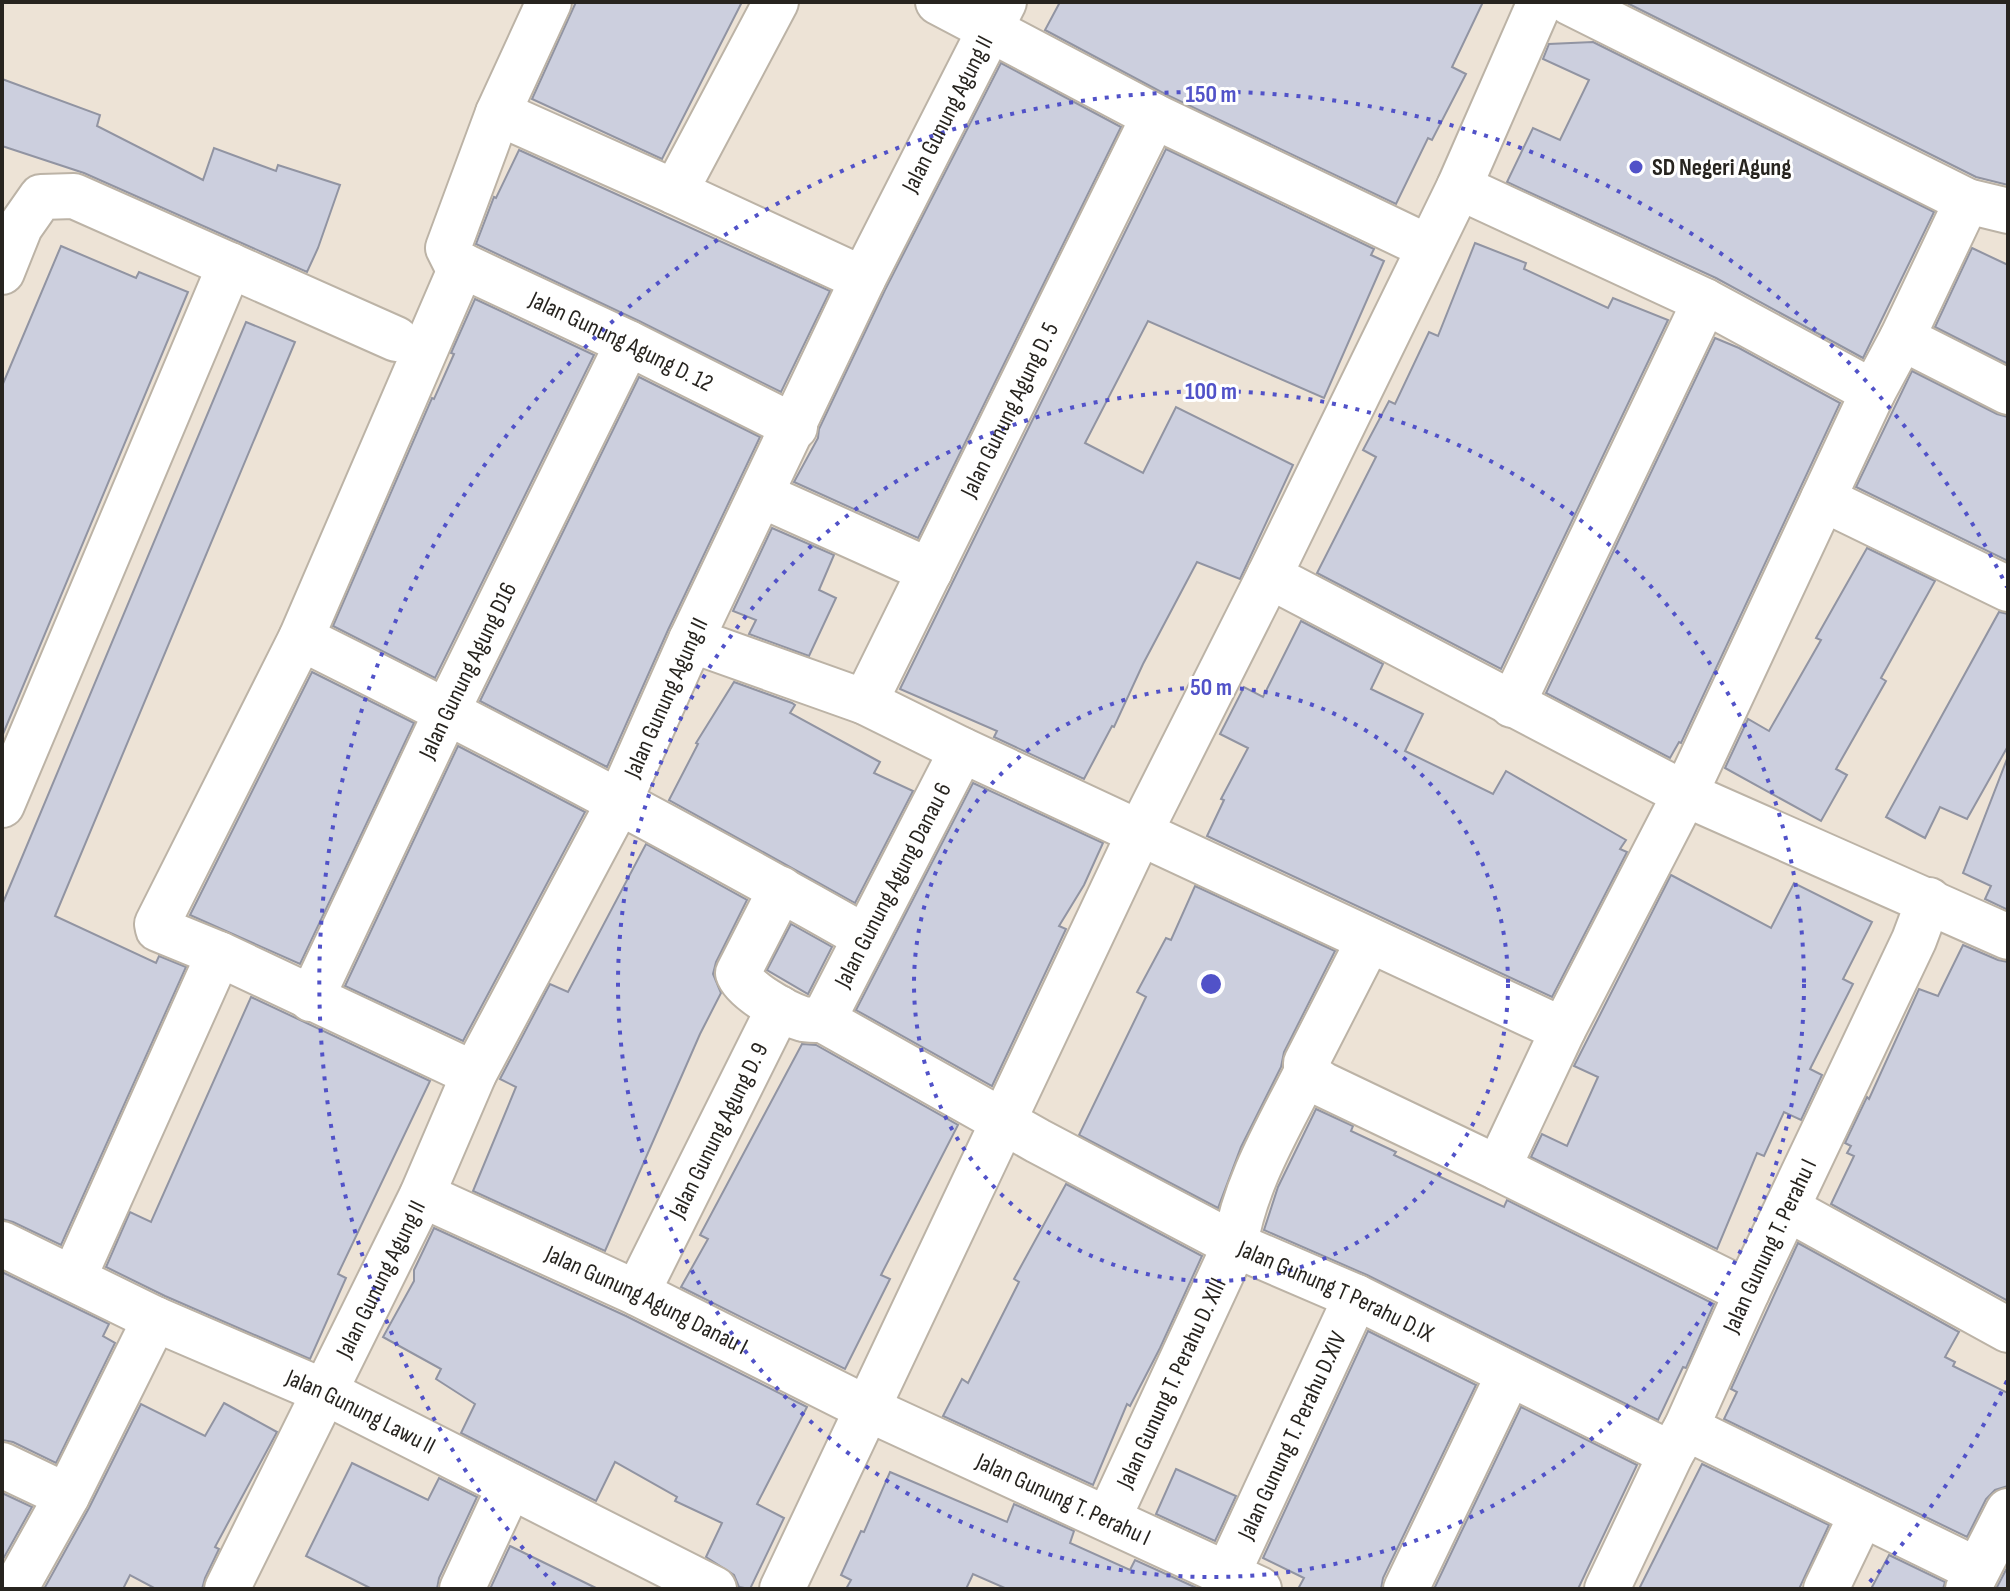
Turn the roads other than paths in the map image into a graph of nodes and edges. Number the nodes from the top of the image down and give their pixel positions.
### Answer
1 (549, 2) edge
2 (776, 2) edge
3 (938, 2) edge
4 (1540, 2) edge
5 (1569, 2) edge
6 (997, 16) edge
7 (498, 113) junction
8 (1154, 116) junction
9 (1459, 187) junction
10 (675, 192) junction
11 (1988, 206) edge
12 (1428, 247) junction
13 (456, 260) junction
14 (230, 265) junction
15 (2, 272) edge
16 (863, 279) junction
17 (1705, 301) junction
18 (1902, 338) junction
19 (396, 339) dead end
20 (628, 343) junction
21 (1873, 392) junction
22 (2008, 392) edge
23 (795, 427) junction
24 (761, 495) junction
25 (1823, 499) junction
26 (930, 571) junction
27 (1269, 576) junction
28 (2008, 589) edge
29 (301, 638) junction
30 (691, 640) junction
31 (865, 702) junction
32 (1512, 705) junction
33 (447, 711) junction
34 (962, 750) junction
35 (1685, 794) junction
36 (619, 802) junction
37 (2, 805) edge
38 (1140, 832) junction
39 (781, 889) junction
40 (1929, 900) junction
41 (865, 937) junction
42 (2008, 937) edge
43 (1369, 940) junction
44 (219, 954) junction
45 (311, 999) junction
46 (779, 1008) junction
47 (823, 1020) junction
48 (1563, 1030) junction
49 (1306, 1073) junction
50 (474, 1074) junction
51 (1005, 1122) junction
52 (1498, 1168) junction
53 (422, 1195) junction
54 (1788, 1209) junction
55 (2, 1244) edge
56 (1235, 1245) junction
57 (74, 1277) junction
58 (1747, 1292) junction
59 (637, 1293) junction
60 (1356, 1297) junction
61 (155, 1319) junction
62 (2008, 1330) edge
63 (1509, 1374) junction
64 (325, 1392) junction
65 (868, 1409) junction
66 (1678, 1441) junction
67 (2, 1465) edge
68 (510, 1486) junction
69 (67, 1496) junction
70 (2008, 1511) edge
71 (1862, 1514) junction
72 (1108, 1519) junction
73 (1973, 1580) edge
74 (1243, 1582) edge
75 (15, 1589) edge
76 (227, 1589) edge
77 (462, 1589) edge
78 (714, 1589) edge
79 (782, 1589) edge
80 (1406, 1589) edge
81 (1607, 1589) edge
82 (1826, 1589) edge

1 - 7 street
2 - 10 street
3 - 6 street
4 - 9 street
5 - 11 street
6 - 8 street
6 - 16 street, Jalan Gunung Agung II
7 - 10 street
7 - 13 street
8 - 12 street
8 - 26 street, Jalan Gunung Agung D. 5
9 - 12 street
9 - 17 street
10 - 16 street
11 - 18 street
12 - 27 street
13 - 20 street, Jalan Gunung Agung D. 12
13 - 29 street
14 - 15 street
14 - 19 street
14 - 37 street
16 - 23 street, Jalan Gunung Agung II
17 - 21 street
17 - 32 street
18 - 21 street
18 - 22 street
20 - 23 street, Jalan Gunung Agung D. 12
20 - 33 street, Jalan Gunung Agung D16
21 - 25 street
23 - 24 street, Jalan Gunung Agung II
24 - 26 street
24 - 30 street, Jalan Gunung Agung II
25 - 28 street
25 - 35 street
26 - 31 street, Jalan Gunung Agung D. 5
27 - 32 street
27 - 38 street
29 - 33 street
29 - 44 street
30 - 31 street
30 - 36 street, Jalan Gunung Agung II
31 - 34 street
32 - 35 street
33 - 36 street
33 - 45 street, Jalan Gunung Agung D16
34 - 38 street
34 - 41 street, Jalan Gunung Agung Danau 6
35 - 40 street
35 - 48 street
36 - 39 street
36 - 50 street, Jalan Gunung Agung II
38 - 43 street
38 - 51 street
39 - 41 street
39 - 46 street
40 - 42 street
40 - 54 street, Jalan Gunung T. Perahu I
41 - 47 street, Jalan Gunung Agung Danau 6
43 - 48 street
43 - 49 street, Jalan Gunung T. Perahu D. XIII
44 - 45 street
44 - 57 street
45 - 50 street
46 - 47 street
46 - 59 street, Jalan Gunung Agung D. 9
47 - 51 street, Jalan Gunung T Perahu D.IX
48 - 52 street
49 - 52 street
49 - 56 street, Jalan Gunung T. Perahu D. XIII
50 - 53 street, Jalan Gunung Agung II
51 - 56 street, Jalan Gunung T Perahu D.IX
51 - 65 street
52 - 58 street
53 - 59 street, Jalan Gunung Agung Danau I
53 - 64 street, Jalan Gunung Agung II
54 - 58 street, Jalan Gunung T. Perahu I
54 - 62 street
55 - 57 street, Jalan Gunung Lawu II
56 - 60 street, Jalan Gunung T Perahu D.IX
56 - 72 street, Jalan Gunung T. Perahu D. XIII
57 - 61 street, Jalan Gunung Lawu II
58 - 66 street, Jalan Gunung T. Perahu I
59 - 65 street, Jalan Gunung Agung Danau I
60 - 63 street, Jalan Gunung T Perahu D.IX
60 - 74 street, Jalan Gunung T. Perahu D.XIV
61 - 64 street, Jalan Gunung Lawu II
61 - 69 street
63 - 66 street, Jalan Gunung T Perahu D.IX
63 - 80 street
64 - 68 street, Jalan Gunung Lawu II
64 - 76 street, Jalan Gunung Agung II
65 - 72 street, Jalan Gunung T. Perahu I
65 - 79 street
66 - 71 street, Jalan Gunung T Perahu D.IX
66 - 81 street, Jalan Gunung T. Perahu I
67 - 69 street
68 - 77 street
68 - 78 street, Jalan Gunung Lawu II
69 - 75 street
70 - 73 street
71 - 73 street, Jalan Gunung T Perahu D.IX
71 - 82 street
72 - 74 street, Jalan Gunung T. Perahu I

